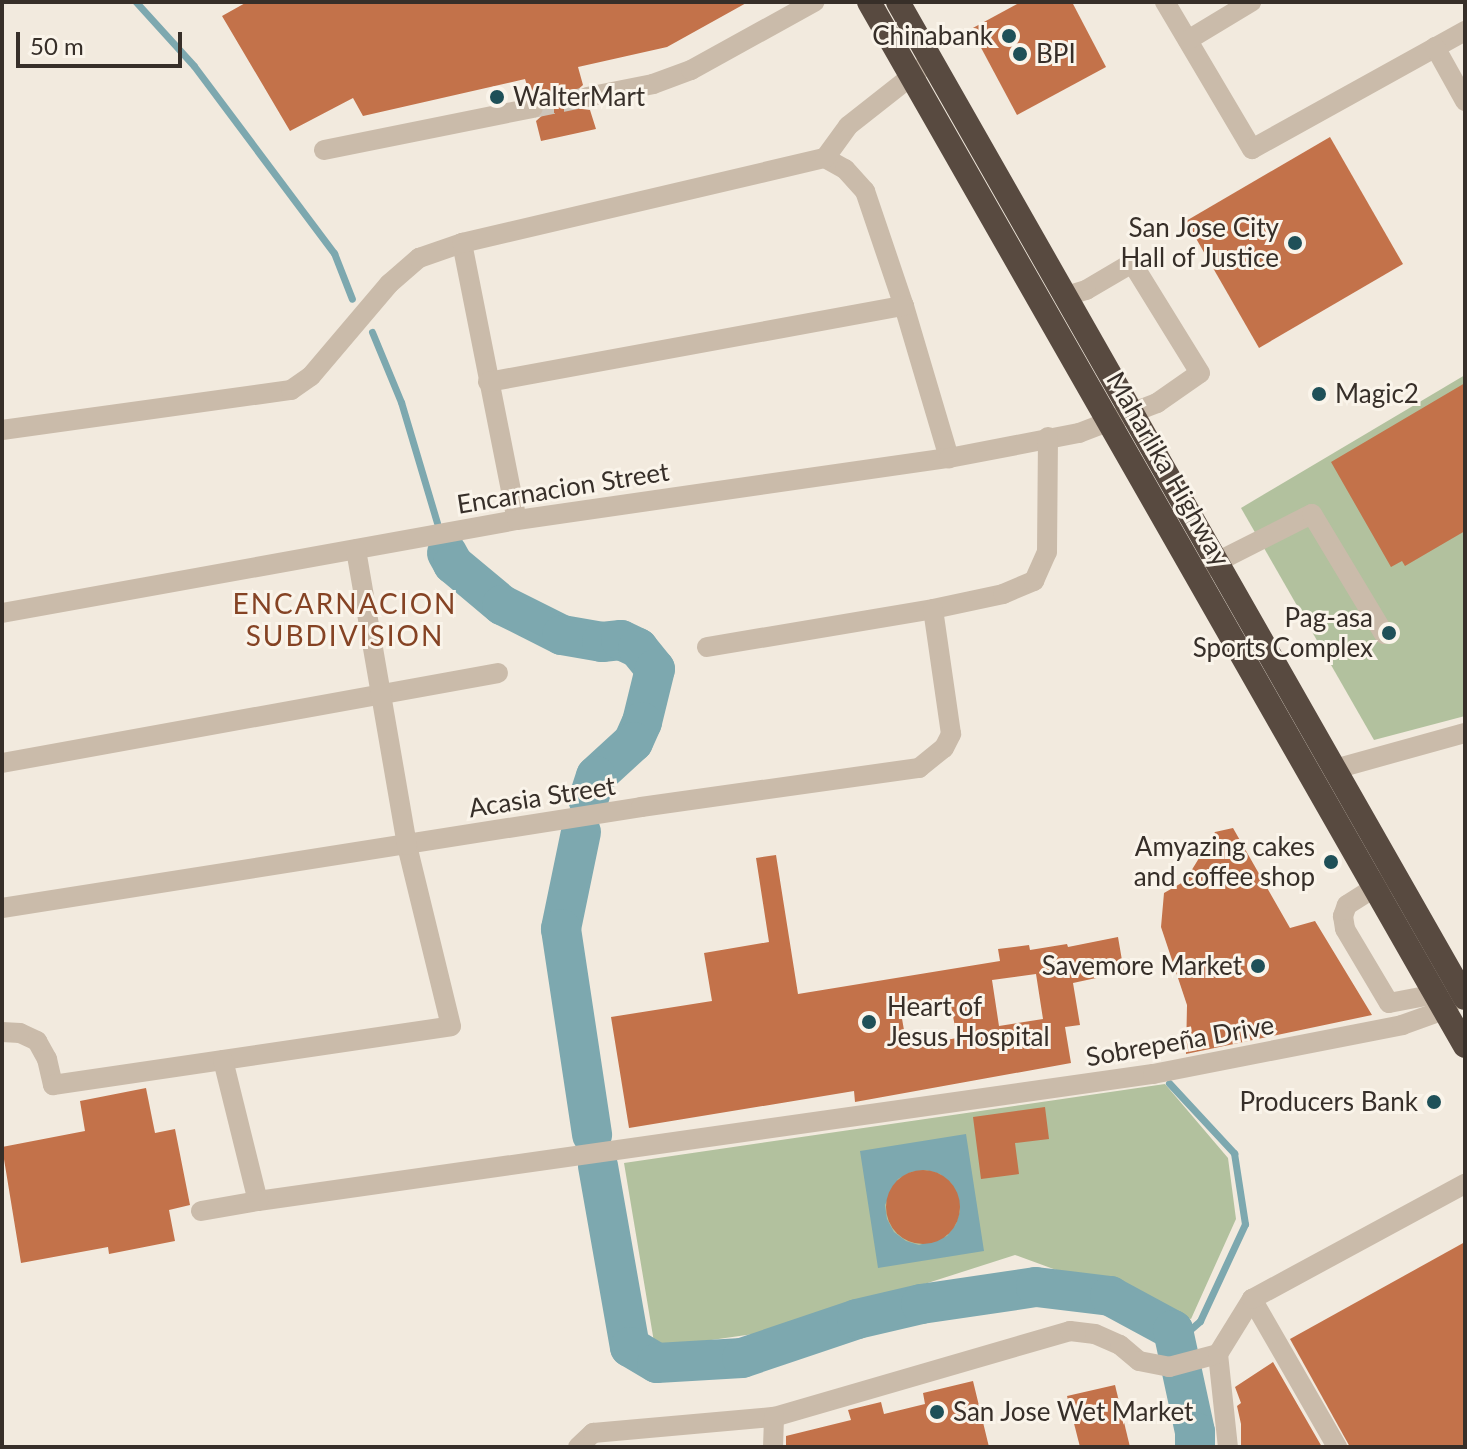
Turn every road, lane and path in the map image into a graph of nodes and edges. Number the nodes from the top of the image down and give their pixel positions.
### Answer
1 (869, 2) edge
2 (898, 2) edge
3 (1165, 2) edge
4 (1251, 2) edge
5 (806, 4) edge
6 (1465, 31) edge
7 (1188, 40) junction
8 (1435, 47) junction
9 (933, 61) junction
10 (911, 74) junction
11 (587, 97) tunnel mouth
12 (1465, 101) edge
13 (533, 108) tunnel mouth
14 (324, 150) dead end
15 (825, 158) junction
16 (462, 243) junction
17 (1066, 296) junction
18 (904, 306) junction
19 (488, 382) junction
20 (1120, 418) junction
21 (2, 430) edge
22 (1048, 437) junction
23 (949, 458) junction
24 (517, 520) junction
25 (356, 549) junction
26 (1205, 568) junction
27 (933, 609) junction
28 (2, 613) edge
29 (1384, 634) dead end
30 (707, 647) dead end
31 (498, 673) dead end
32 (383, 694) junction
33 (1465, 733) edge
34 (2, 763) edge
35 (1335, 769) junction
36 (407, 845) junction
37 (1385, 881) junction
38 (2, 908) edge
39 (1454, 997) edge
40 (2, 1032) edge
41 (1465, 1046) edge
42 (223, 1060) junction
43 (1465, 1184) edge
44 (258, 1201) junction
45 (201, 1211) dead end
46 (1252, 1299) junction
47 (1218, 1354) junction
48 (774, 1417) junction
49 (578, 1447) edge
50 (773, 1447) edge
51 (1228, 1447) edge
52 (1337, 1447) edge

1 - 10 highway, Maharlika Highway
2 - 9 highway, Maharlika Highway
3 - 7 street
4 - 7 street
5 - 11 street
6 - 8 street
7 - 8 street
8 - 12 street
9 - 10 street
9 - 17 highway, Maharlika Highway
10 - 15 street
10 - 20 highway, Maharlika Highway
13 - 14 street
15 - 16 street
15 - 18 street
16 - 19 street
16 - 21 street
17 - 20 highway, Maharlika Highway
17 - 20 street, Encarnacion Street
18 - 19 street
18 - 23 street
19 - 24 street
20 - 22 street, Encarnacion Street
20 - 26 highway, Maharlika Highway
22 - 23 street, Encarnacion Street
22 - 27 street
23 - 24 street, Encarnacion Street
24 - 25 street, Encarnacion Street
25 - 28 street, Encarnacion Street
25 - 32 street
26 - 29 street
26 - 35 highway, Maharlika Highway
26 - 37 highway, Maharlika Highway
27 - 30 street
27 - 36 street, Acasia Street
31 - 32 street
32 - 34 street
32 - 36 street
33 - 35 street
35 - 37 highway, Maharlika Highway
36 - 38 street, Acasia Street
36 - 42 street
37 - 39 highway, Maharlika Highway
37 - 39 street
39 - 41 highway, Maharlika Highway
39 - 44 street, Sobrepeña Drive
40 - 42 street
42 - 44 street
43 - 46 street
44 - 45 street, Sobrepeña Drive
46 - 47 street
46 - 52 street
47 - 48 street
47 - 51 street
48 - 49 street
48 - 50 street

